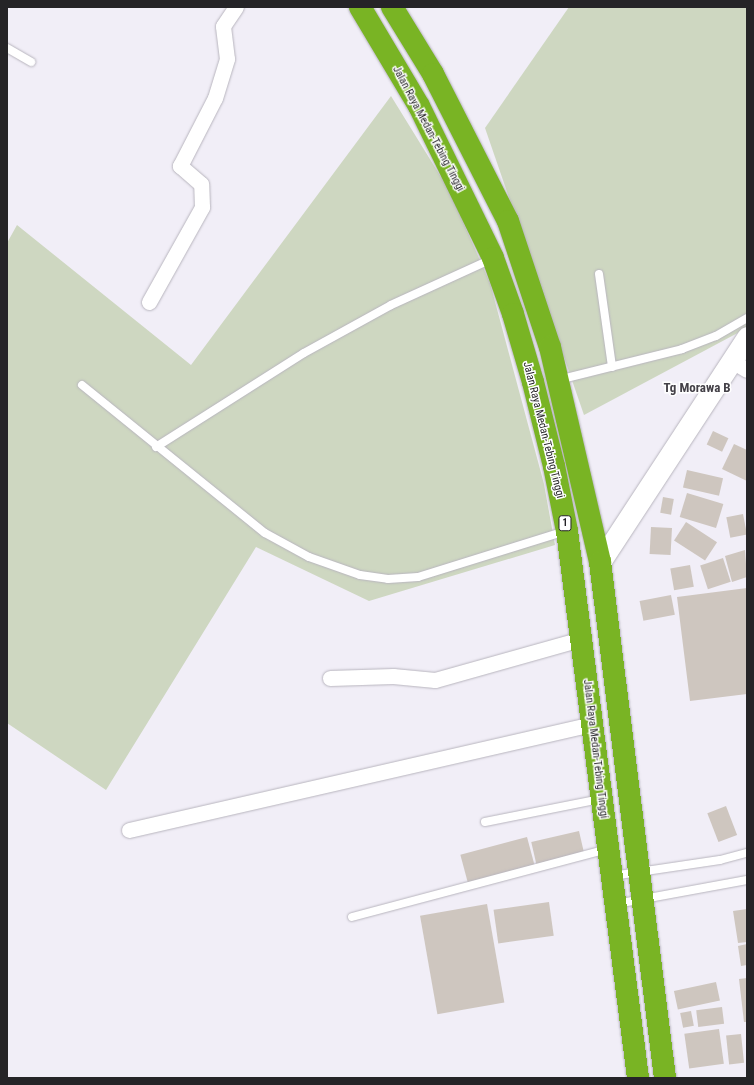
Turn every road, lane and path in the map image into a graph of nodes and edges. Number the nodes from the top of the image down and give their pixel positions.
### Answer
1 (236, 7) edge
2 (360, 7) edge
3 (392, 7) edge
4 (7, 48) edge
5 (31, 62) dead end
6 (493, 258) junction
7 (599, 274) dead end
8 (149, 302) dead end
9 (747, 318) edge
10 (747, 337) edge
11 (740, 366) edge
12 (612, 367) junction
13 (558, 380) junction
14 (82, 385) dead end
15 (156, 447) junction
16 (567, 531) junction
17 (600, 562) junction
18 (581, 639) junction
19 (330, 678) dead end
20 (592, 724) junction
21 (601, 799) junction
22 (486, 822) dead end
23 (129, 830) dead end
24 (609, 848) junction
25 (747, 853) edge
26 (638, 871) junction
27 (612, 876) junction
28 (747, 880) edge
29 (641, 899) junction
30 (616, 904) junction
31 (352, 917) dead end
32 (638, 1078) edge
33 (665, 1078) edge

1 - 8 street
2 - 6 highway, Jalan Raya Medan-Tebing Tinggi / 1
3 - 13 highway
4 - 5 lane
6 - 15 lane
6 - 16 highway, Jalan Raya Medan-Tebing Tinggi / 1
7 - 12 lane
9 - 12 lane
10 - 11 street
11 - 17 street
12 - 13 lane
13 - 17 highway
14 - 15 lane
15 - 16 lane
16 - 18 highway, Jalan Raya Medan-Tebing Tinggi / 1
17 - 26 highway
18 - 19 street
18 - 20 highway, Jalan Raya Medan-Tebing Tinggi / 1
20 - 21 highway, Jalan Raya Medan-Tebing Tinggi / 1
20 - 23 street
21 - 22 lane
21 - 24 highway, Jalan Raya Medan-Tebing Tinggi / 1
24 - 27 highway, Jalan Raya Medan-Tebing Tinggi / 1
24 - 31 lane
25 - 26 lane
26 - 27 lane
26 - 29 highway
27 - 30 highway, Jalan Raya Medan-Tebing Tinggi / 1
28 - 29 lane
29 - 30 lane
29 - 33 highway
30 - 32 highway, Jalan Raya Medan-Tebing Tinggi / 1

